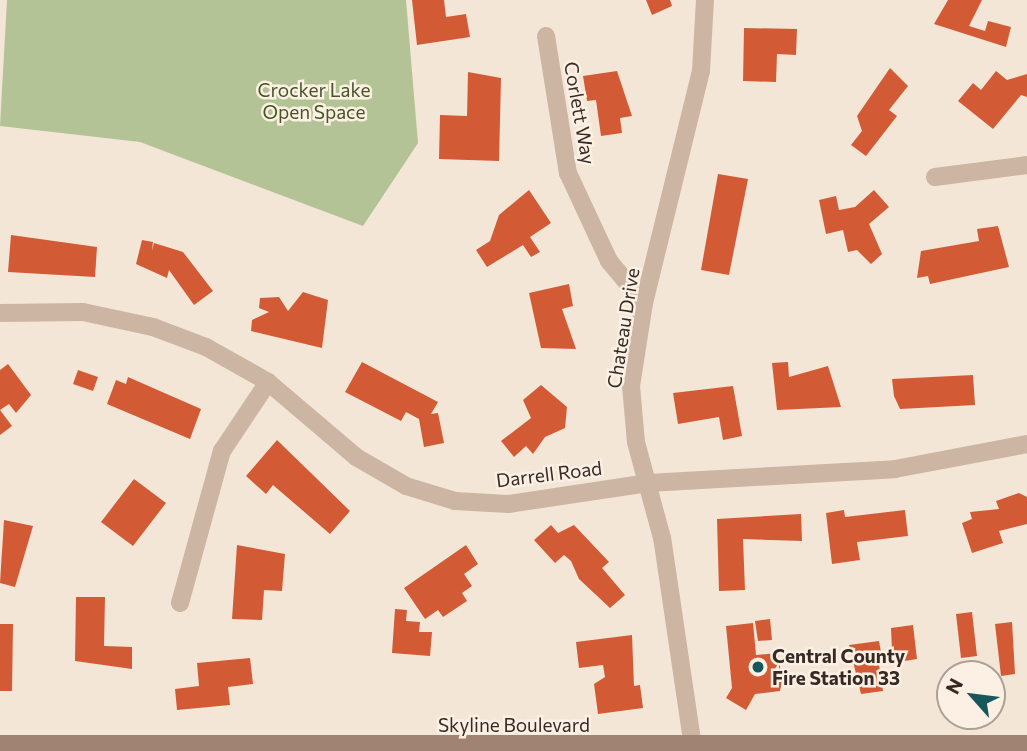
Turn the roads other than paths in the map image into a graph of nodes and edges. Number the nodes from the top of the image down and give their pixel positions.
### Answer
1 (705, 0) edge
2 (546, 36) dead end
3 (1027, 164) edge
4 (935, 177) dead end
5 (644, 303) junction
6 (0, 313) edge
7 (268, 382) junction
8 (1027, 444) edge
9 (648, 483) junction
10 (180, 603) dead end
11 (0, 744) edge
12 (1027, 744) edge
13 (693, 747) junction

1 - 5 street, Chateau Drive
2 - 5 street, Corlett Way
3 - 4 street
5 - 9 street, Chateau Drive
6 - 7 street, Darrell Road
7 - 9 street, Darrell Road
7 - 10 street
8 - 9 street, Darrell Road
9 - 13 street, Chateau Drive
11 - 13 main road, Skyline Boulevard
12 - 13 main road, Skyline Boulevard

